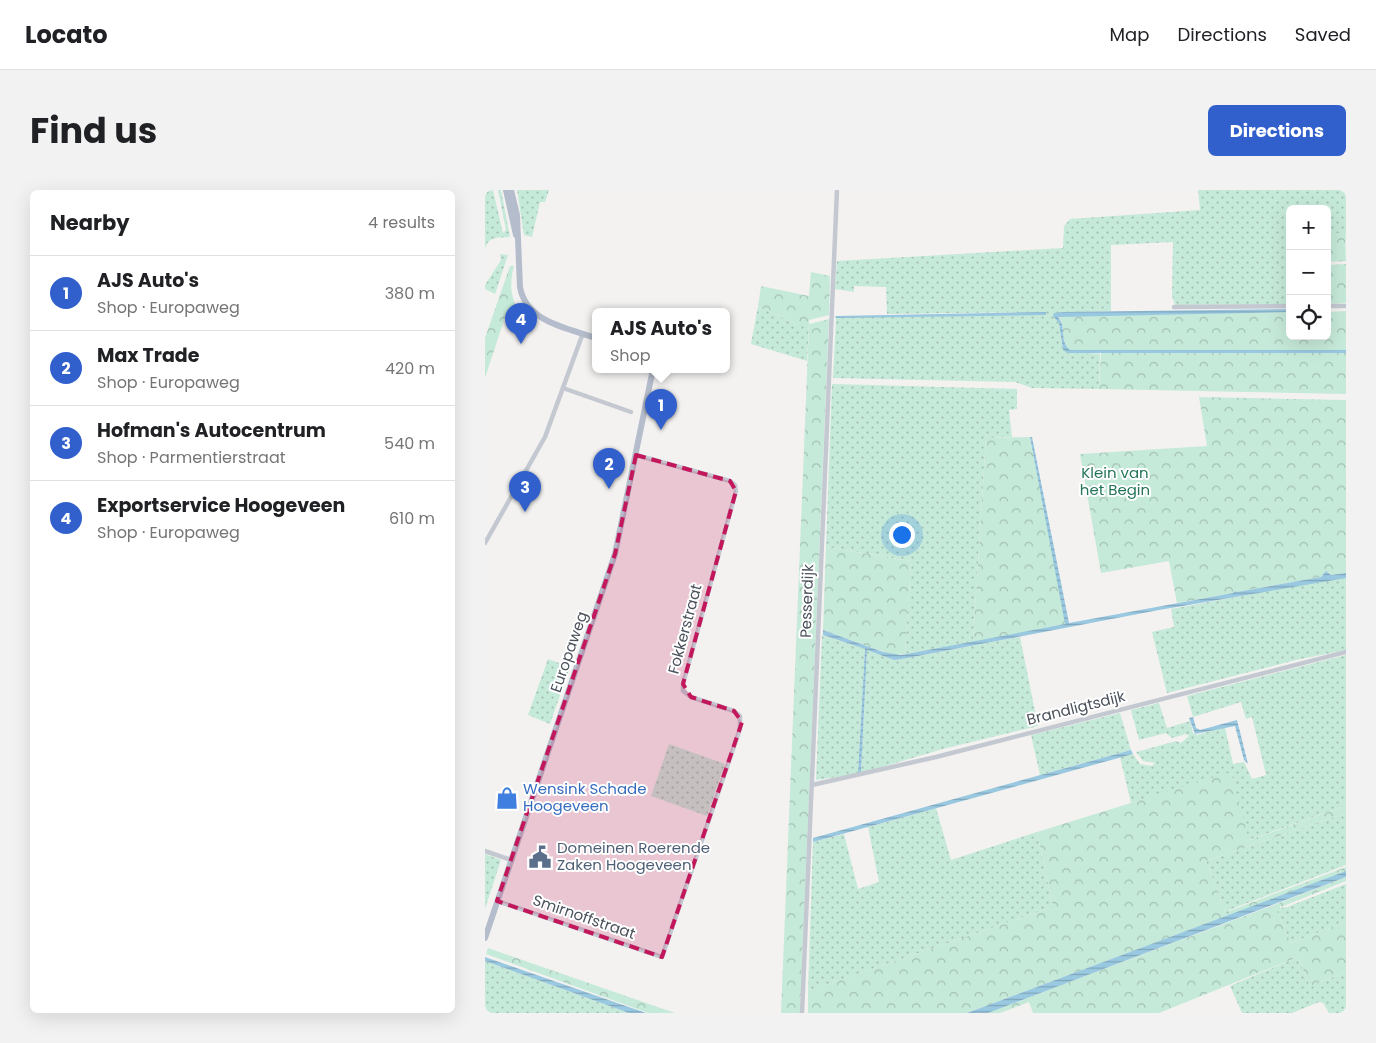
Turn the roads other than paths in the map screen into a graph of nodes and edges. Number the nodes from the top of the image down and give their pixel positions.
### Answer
1 (506, 190) edge
2 (511, 190) edge
3 (837, 190) edge
4 (517, 239) junction
5 (1286, 306) edge
6 (1331, 306) edge
7 (1346, 306) edge
8 (1174, 307) dead end
9 (583, 333) junction
10 (592, 336) edge
11 (652, 373) edge
12 (563, 388) junction
13 (631, 412) dead end
14 (636, 455) junction
15 (485, 543) edge
16 (1346, 652) edge
17 (812, 786) junction
18 (485, 851) edge
19 (511, 860) junction
20 (497, 901) junction
21 (485, 938) edge
22 (662, 957) joint
23 (802, 1013) edge

1 - 4 main road
2 - 4 main road
3 - 17 street, Pesserdijk
4 - 9 main road
5 - 8 street
6 - 7 street
9 - 10 main road
9 - 12 street
11 - 14 main road, Europaweg
12 - 13 street
12 - 15 street
14 - 19 main road, Europaweg
14 - 22 street, Fokkerstraat
16 - 17 street, Brandligtsdijk
17 - 23 street, Pesserdijk
18 - 19 street
19 - 20 main road, Europaweg
20 - 21 main road, Europaweg
20 - 22 street, Smirnoffstraat

